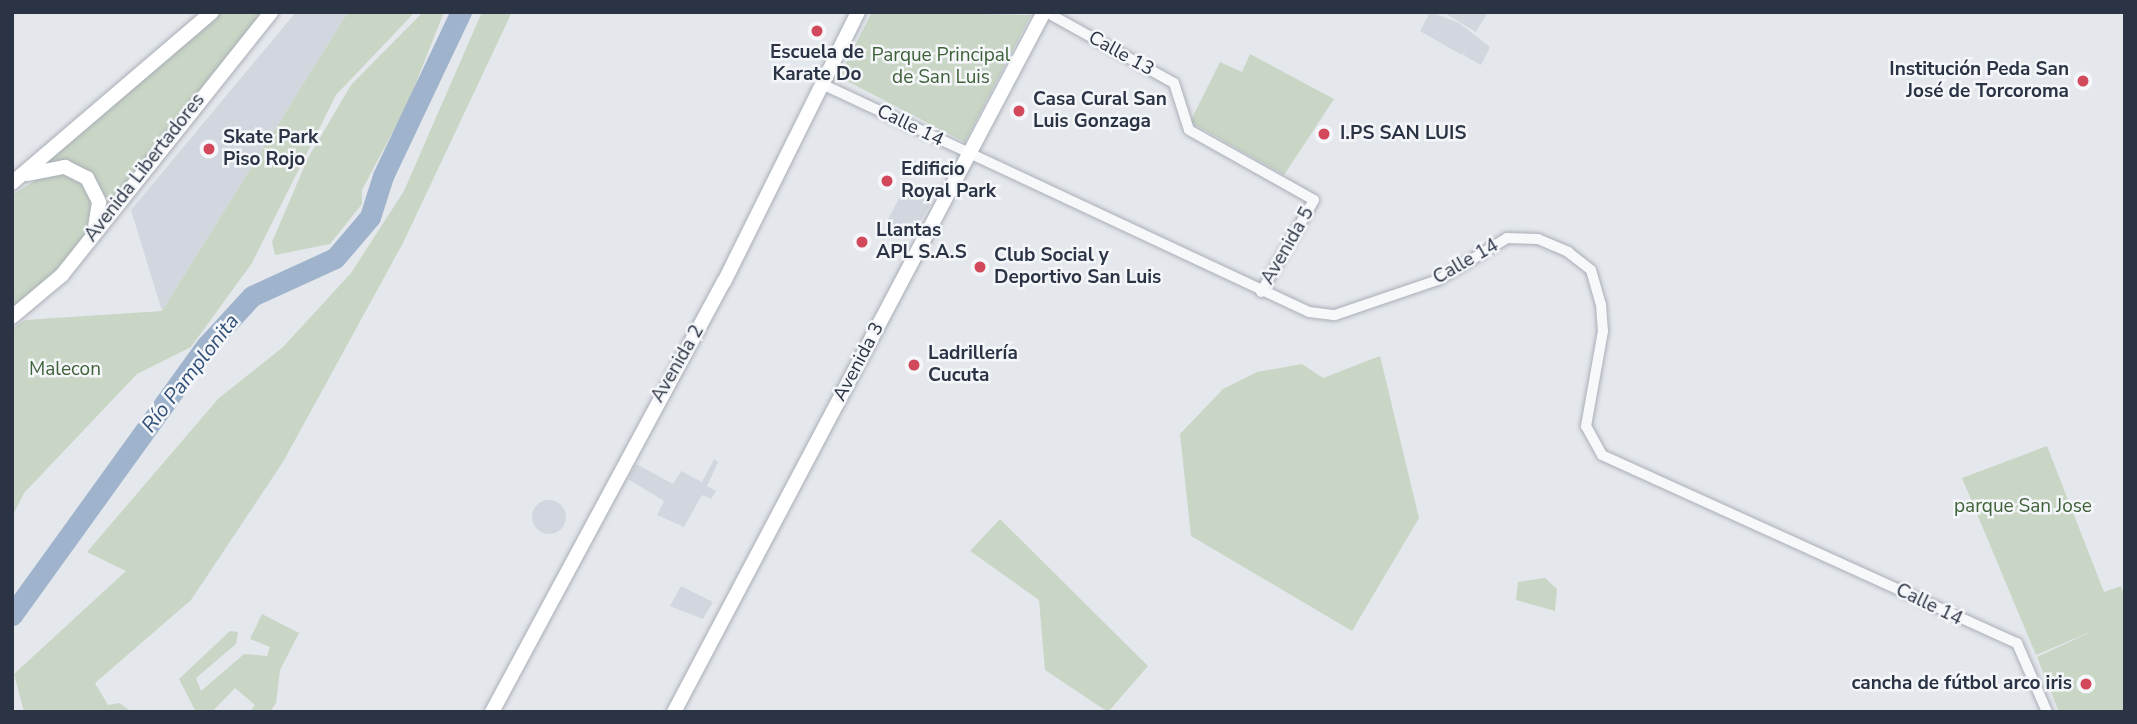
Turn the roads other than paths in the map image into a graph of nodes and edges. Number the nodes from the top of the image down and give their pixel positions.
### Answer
1 (212, 12) edge
2 (271, 12) edge
3 (858, 12) edge
4 (1045, 12) edge
5 (824, 85) junction
6 (969, 155) junction
7 (15, 181) edge
8 (1314, 200) joint
9 (92, 234) junction
10 (1261, 292) junction
11 (12, 317) edge
12 (492, 712) edge
13 (674, 712) edge
14 (2047, 712) edge

1 - 7 main road
2 - 9 main road, Avenida Libertadores
3 - 5 main road, Avenida 2
4 - 6 main road, Avenida 3
4 - 8 street, Calle 13
5 - 6 street, Calle 14
5 - 12 main road, Avenida 2
6 - 10 street, Calle 14
6 - 13 main road, Avenida 3
7 - 9 main road
8 - 10 street, Avenida 5
9 - 11 main road, Avenida Libertadores
10 - 14 street, Calle 14

